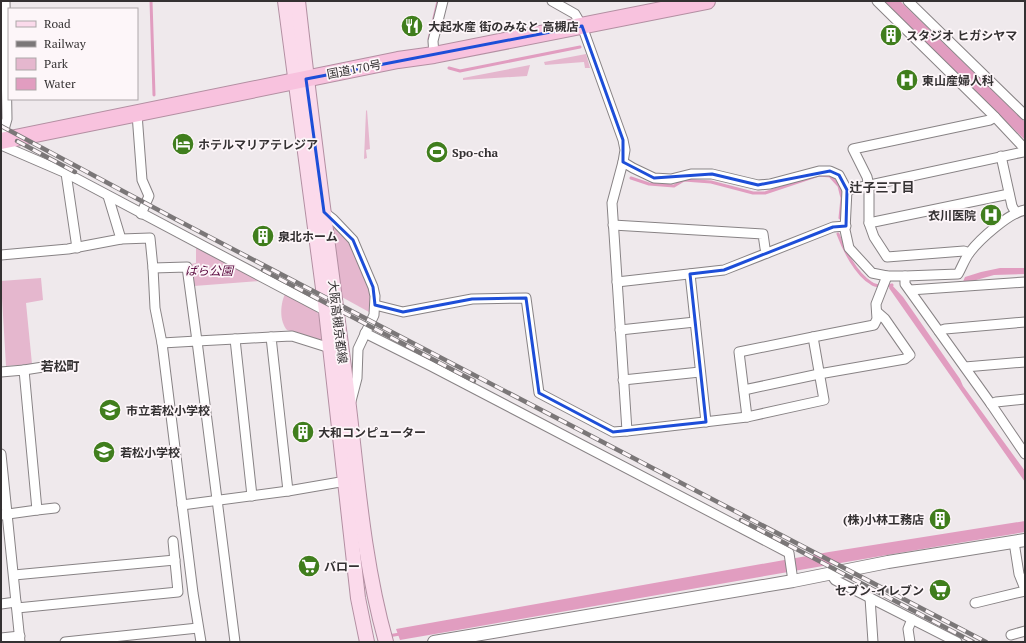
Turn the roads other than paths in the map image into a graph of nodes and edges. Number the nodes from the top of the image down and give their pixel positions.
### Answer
1 (5, 1) edge
2 (285, 1) edge
3 (298, 1) edge
4 (443, 1) edge
5 (552, 1) edge
6 (707, 1) edge
7 (877, 1) edge
8 (908, 1) edge
9 (582, 26) junction
10 (7, 30) edge
11 (434, 55) junction
12 (301, 80) junction
13 (137, 114) junction
14 (1025, 115) edge
15 (4, 117) edge
16 (995, 117) junction
17 (1, 140) edge
18 (1, 145) edge
19 (1025, 149) edge
20 (1001, 156) junction
21 (623, 162) junction
22 (66, 173) junction
23 (869, 186) junction
24 (847, 190) junction
25 (1009, 194) junction
26 (108, 196) junction
27 (1020, 211) edge
28 (324, 212) junction
29 (141, 214) junction
30 (156, 222) junction
31 (869, 223) junction
32 (613, 225) junction
33 (846, 226) junction
34 (150, 238) junction
35 (121, 239) junction
36 (77, 248) junction
37 (767, 253) junction
38 (969, 253) junction
39 (1, 254) edge
40 (153, 268) junction
41 (690, 274) junction
42 (904, 276) junction
43 (887, 278) junction
44 (617, 282) junction
45 (1025, 282) edge
46 (910, 290) junction
47 (375, 305) junction
48 (326, 311) junction
49 (876, 312) junction
50 (695, 322) junction
51 (1025, 322) edge
52 (620, 330) junction
53 (939, 331) junction
54 (365, 333) junction
55 (271, 337) junction
56 (812, 337) junction
57 (235, 339) junction
58 (197, 341) junction
59 (162, 343) junction
60 (330, 348) junction
61 (1025, 362) edge
62 (1, 364) edge
63 (43, 367) dead end
64 (965, 367) junction
65 (24, 370) junction
66 (1, 372) edge
67 (700, 372) junction
68 (819, 374) junction
69 (623, 380) junction
70 (744, 390) junction
71 (1025, 399) edge
72 (991, 404) junction
73 (349, 408) junction
74 (747, 417) junction
75 (706, 422) junction
76 (627, 431) junction
77 (1, 454) edge
78 (1025, 454) edge
79 (346, 481) junction
80 (288, 491) junction
81 (252, 496) junction
82 (218, 500) junction
83 (182, 504) junction
84 (55, 508) dead end
85 (37, 510) junction
86 (4, 514) edge
87 (1020, 541) edge
88 (173, 542) dead end
89 (175, 560) junction
90 (830, 573) junction
91 (14, 575) junction
92 (793, 577) junction
93 (1025, 590) edge
94 (870, 598) junction
95 (975, 603) dead end
96 (1, 604) edge
97 (17, 605) junction
98 (912, 619) junction
99 (198, 628) junction
100 (1025, 631) edge
101 (1011, 635) dead end
102 (384, 636) edge
103 (366, 637) edge
104 (1, 638) edge
105 (20, 639) edge
106 (946, 639) edge
107 (66, 642) edge
108 (201, 642) edge
109 (235, 642) edge
110 (434, 642) edge
111 (873, 642) edge
112 (910, 642) edge
113 (957, 642) edge

1 - 10 street
2 - 12 main road, 大阪高槻京都線
3 - 12 main road, 大阪高槻京都線
4 - 11 street
5 - 9 street
6 - 9 highway, 国道170号
7 - 16 street
8 - 14 street
9 - 11 highway, 国道170号
9 - 21 street
10 - 15 street
11 - 12 highway, 国道170号
12 - 13 highway, 国道170号
12 - 28 main road, 大阪高槻京都線
12 - 48 main road, 大阪高槻京都線
13 - 17 highway, 国道170号
13 - 29 street
15 - 17 street
16 - 19 street
16 - 23 street
18 - 22 street
19 - 20 street
20 - 23 street
20 - 25 street
21 - 24 street
21 - 32 street
22 - 26 street
22 - 36 street
23 - 24 street
23 - 31 street
24 - 33 street
25 - 27 street
25 - 31 street
26 - 29 street
26 - 35 street
27 - 38 street
28 - 47 street
28 - 73 main road, 大阪高槻京都線
29 - 30 street
30 - 34 street
30 - 48 street
31 - 38 street
32 - 37 street
32 - 44 street
33 - 37 street
33 - 43 street
34 - 35 street
34 - 40 street
35 - 36 street
36 - 39 street
37 - 41 street
38 - 42 street
40 - 58 street
40 - 59 street
41 - 44 street
41 - 50 street
42 - 43 street
42 - 46 street
43 - 49 street
44 - 52 street
45 - 46 street
46 - 53 street
47 - 54 street
47 - 76 street
48 - 60 main road, 大阪高槻京都線
49 - 56 street
49 - 68 street
50 - 52 street
50 - 67 street
51 - 53 street
52 - 69 street
53 - 64 street
54 - 73 street
54 - 92 street
55 - 57 street
55 - 60 street
55 - 80 street
56 - 68 street
56 - 70 street
57 - 58 street
57 - 81 street
58 - 59 street
58 - 82 street
59 - 83 street
60 - 79 main road, 大阪高槻京都線
61 - 64 street
62 - 66 street
63 - 65 street
64 - 72 street
65 - 66 street
65 - 85 street
67 - 69 street
67 - 75 street
68 - 70 street
68 - 74 street
69 - 76 street
70 - 74 street
71 - 72 street
72 - 78 street
73 - 102 main road, 大阪高槻京都線
74 - 75 street
75 - 76 street
77 - 86 street
79 - 80 street
79 - 103 main road, 大阪高槻京都線
80 - 81 street
81 - 82 street
82 - 83 street
82 - 109 street
83 - 99 street
84 - 85 street
85 - 86 street
86 - 91 street
87 - 90 street
87 - 93 street
88 - 89 street
89 - 91 street
89 - 97 street
90 - 92 street
90 - 94 street
91 - 97 street
92 - 110 street
93 - 95 street
94 - 98 street
94 - 111 street
96 - 97 street
97 - 105 street
98 - 106 street
98 - 112 street
99 - 107 street
99 - 108 street
100 - 101 street
104 - 105 street
106 - 113 street

